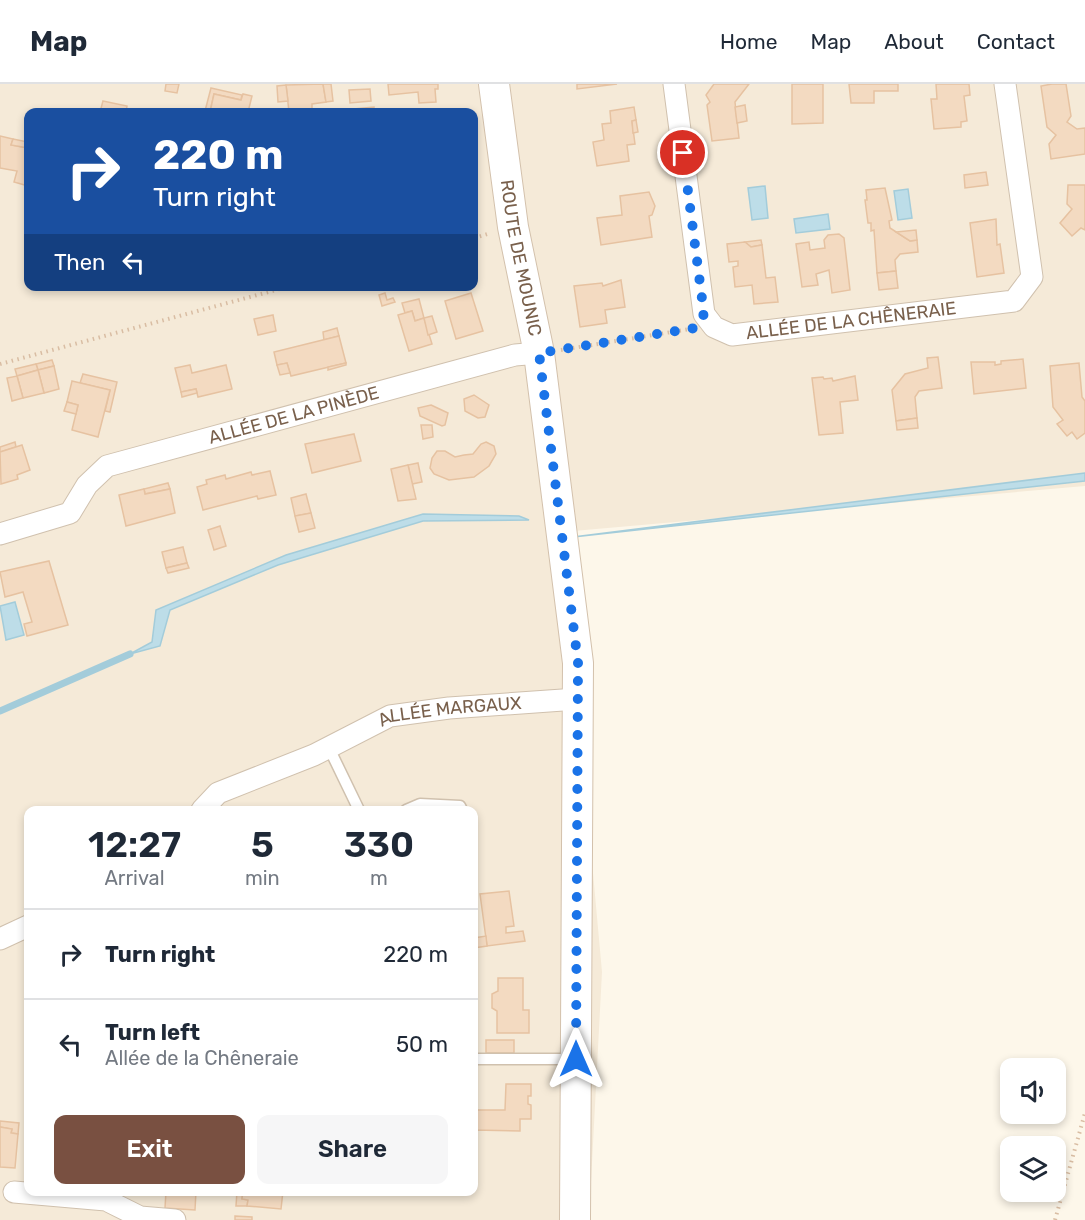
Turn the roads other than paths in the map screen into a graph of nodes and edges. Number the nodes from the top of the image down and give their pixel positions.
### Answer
1 (494, 84) edge
2 (674, 84) edge
3 (1005, 84) edge
4 (539, 353) junction
5 (0, 534) edge
6 (577, 699) junction
7 (329, 747) junction
8 (206, 806) edge
9 (357, 806) edge
10 (415, 806) edge
11 (460, 806) edge
12 (24, 928) edge
13 (0, 939) edge
14 (478, 1059) edge
15 (576, 1059) junction
16 (14, 1192) dead end
17 (24, 1193) edge
18 (60, 1196) edge
19 (120, 1206) edge
20 (175, 1220) edge
21 (575, 1220) edge

1 - 4 main road, ROUTE DE MOUNIC
2 - 3 street, ALLÉE DE LA CHÊNERAIE
4 - 5 street, ALLÉE DE LA PINÈDE
4 - 6 main road, ROUTE DE MOUNIC
6 - 7 street, ALLÉE MARGAUX
6 - 15 main road, ROUTE DE MOUNIC
7 - 8 street, ALLÉE MARGAUX
7 - 9 lane
10 - 11 lane
12 - 13 street
14 - 15 lane
15 - 21 main road, ROUTE DE MOUNIC
16 - 17 street
18 - 19 street
19 - 20 street

